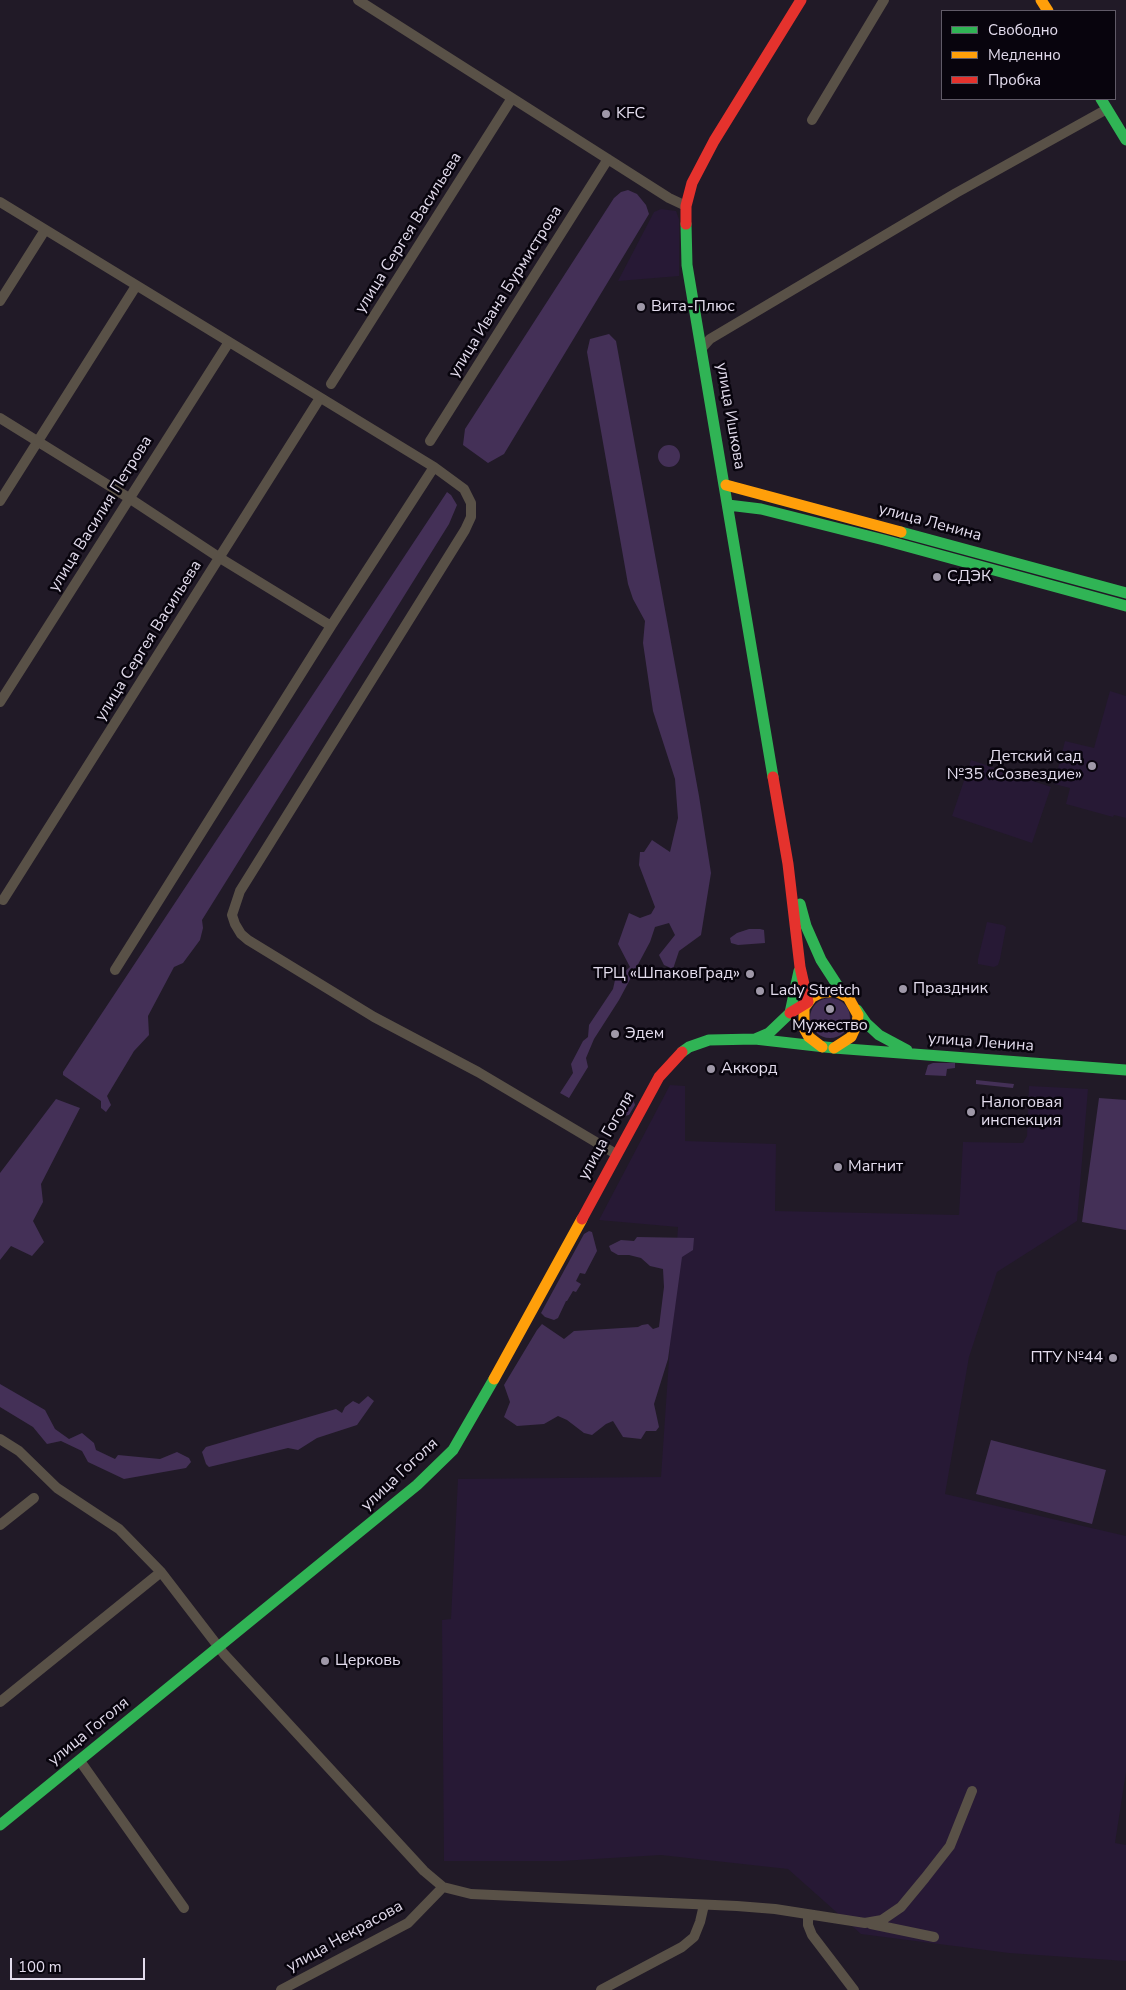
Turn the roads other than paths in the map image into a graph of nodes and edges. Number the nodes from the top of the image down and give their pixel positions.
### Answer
1 (358, 0) edge
2 (801, 0) edge
3 (884, 0) edge
4 (512, 98) junction
5 (1104, 104) edge
6 (812, 120) dead end
7 (1126, 140) edge
8 (608, 159) junction
9 (0, 202) edge
10 (686, 206) junction
11 (45, 230) junction
12 (136, 286) junction
13 (0, 301) edge
14 (229, 342) junction
15 (702, 348) junction
16 (331, 384) dead end
17 (320, 398) junction
18 (0, 418) edge
19 (430, 441) dead end
20 (38, 442) junction
21 (434, 467) junction
22 (726, 485) junction
23 (129, 498) junction
24 (0, 501) edge
25 (728, 505) junction
26 (220, 558) junction
27 (1126, 593) edge
28 (1126, 606) edge
29 (331, 626) junction
30 (0, 702) edge
31 (788, 864) junction
32 (3, 900) dead end
33 (800, 967) junction
34 (115, 970) dead end
35 (843, 994) junction
36 (808, 1002) junction
37 (857, 1010) junction
38 (790, 1013) junction
39 (755, 1039) junction
40 (828, 1047) junction
41 (918, 1054) junction
42 (1126, 1070) edge
43 (616, 1154) junction
44 (0, 1440) edge
45 (34, 1498) dead end
46 (0, 1525) edge
47 (161, 1572) junction
48 (219, 1648) junction
49 (0, 1702) edge
50 (80, 1761) junction
51 (972, 1791) dead end
52 (0, 1825) edge
53 (443, 1887) junction
54 (704, 1905) junction
55 (184, 1908) dead end
56 (808, 1915) junction
57 (866, 1923) junction
58 (934, 1937) dead end
59 (281, 1990) edge
60 (601, 1990) edge
61 (854, 1990) edge

1 - 4 street
2 - 10 street, улица Ишкова
3 - 6 street
4 - 8 street
4 - 16 street, улица Сергея Васильева
5 - 7 street
5 - 15 street
8 - 10 street
8 - 19 street, улица Ивана Бурмистрова
9 - 11 street
10 - 15 street, улица Ишкова
11 - 12 street
11 - 13 street
12 - 14 street
12 - 20 street
14 - 17 street
14 - 23 street, улица Василия Петрова
15 - 22 street, улица Ишкова
17 - 21 street
17 - 26 street, улица Сергея Васильева
18 - 20 street
20 - 23 street
20 - 24 street
21 - 29 street
21 - 43 street
22 - 25 street, улица Ишкова
22 - 27 street, улица Ленина
23 - 26 street
23 - 30 street, улица Василия Петрова
25 - 28 street, улица Ленина
25 - 31 street, улица Ишкова
26 - 29 street
26 - 32 street, улица Сергея Васильева
29 - 34 street
31 - 33 street, улица Ишкова
31 - 35 street, улица Ишкова
33 - 36 street, улица Ишкова
33 - 38 street
35 - 36 street
35 - 37 street
36 - 38 street, улица Гоголя
36 - 40 street
37 - 40 street
37 - 41 street
38 - 39 street, улица Гоголя
39 - 40 street, улица Гоголя
39 - 43 street, улица Гоголя
40 - 41 street, улица Ленина
41 - 42 street, улица Ленина
43 - 48 street, улица Гоголя
44 - 47 street
45 - 46 street
47 - 48 street
47 - 49 street
48 - 50 street, улица Гоголя
48 - 53 street
50 - 52 street, улица Гоголя
50 - 55 street
51 - 57 street
53 - 54 street
53 - 59 street, улица Некрасова
54 - 56 street
54 - 60 street
56 - 57 street
56 - 61 street
57 - 58 street

